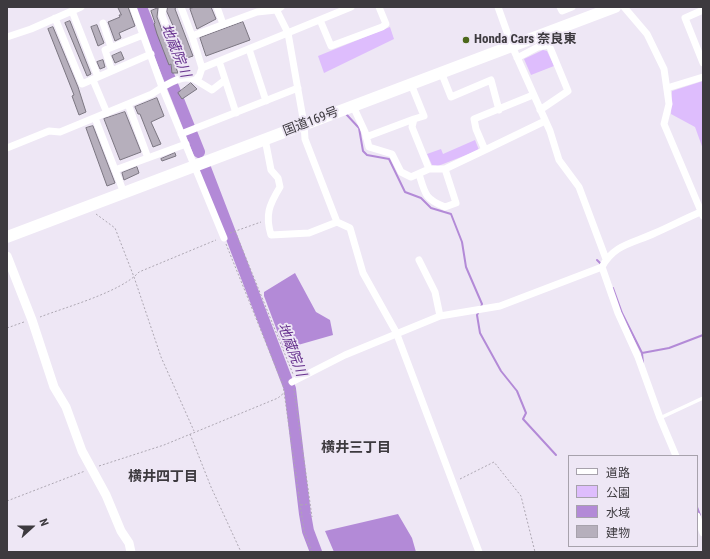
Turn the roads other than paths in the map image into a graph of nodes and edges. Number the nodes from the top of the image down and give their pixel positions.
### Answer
1 (81, 7) edge
2 (133, 7) edge
3 (163, 7) edge
4 (181, 7) edge
5 (217, 7) edge
6 (351, 7) edge
7 (379, 7) edge
8 (498, 7) edge
9 (560, 7) edge
10 (572, 7) edge
11 (615, 7) edge
12 (624, 7) edge
13 (278, 8) edge
14 (264, 9) edge
15 (703, 10) edge
16 (72, 11) junction
17 (56, 18) junction
18 (320, 20) junction
19 (103, 23) dead end
20 (223, 24) junction
21 (288, 33) junction
22 (143, 34) junction
23 (192, 36) junction
24 (7, 37) edge
25 (512, 46) junction
26 (111, 47) junction
27 (248, 49) junction
28 (151, 54) junction
29 (517, 58) junction
30 (219, 61) junction
31 (703, 63) edge
32 (202, 68) junction
33 (112, 71) junction
34 (441, 72) junction
35 (703, 76) edge
36 (96, 78) junction
37 (185, 78) junction
38 (194, 79) junction
39 (225, 80) junction
40 (411, 84) junction
41 (168, 85) junction
42 (298, 88) junction
43 (667, 88) junction
44 (533, 95) junction
45 (266, 101) junction
46 (128, 104) junction
47 (354, 106) junction
48 (499, 110) junction
49 (540, 110) junction
50 (107, 113) junction
51 (236, 113) junction
52 (95, 118) junction
53 (414, 119) junction
54 (545, 121) junction
55 (304, 124) junction
56 (188, 132) junction
57 (366, 137) junction
58 (265, 139) junction
59 (186, 144) junction
60 (7, 148) edge
61 (485, 150) junction
62 (148, 158) junction
63 (194, 166) junction
64 (430, 169) junction
65 (445, 169) junction
66 (115, 170) junction
67 (419, 174) junction
68 (124, 193) junction
69 (702, 213) edge
70 (337, 222) junction
71 (7, 237) edge
72 (224, 238) road end
73 (7, 256) edge
74 (606, 259) junction
75 (419, 260) dead end
76 (602, 267) junction
77 (440, 316) junction
78 (396, 332) junction
79 (289, 383) road end
80 (703, 398) edge
81 (662, 416) junction
82 (676, 455) edge
83 (698, 519) edge
84 (703, 533) edge
85 (131, 552) edge
86 (479, 552) edge

1 - 16 street
2 - 22 street
3 - 37 street
4 - 23 street
5 - 20 street
6 - 18 street
7 - 18 street
8 - 25 street
9 - 10 street
11 - 25 highway, 国道169号
12 - 43 street
13 - 14 street
13 - 21 street
14 - 20 street
15 - 31 street
16 - 17 street
16 - 36 street
17 - 24 street
17 - 36 street
18 - 21 street
19 - 26 street
20 - 23 street
21 - 27 street
21 - 42 street
22 - 26 street
22 - 28 street
23 - 32 street
25 - 29 street
25 - 34 highway, 国道169号
26 - 33 street
27 - 30 street
27 - 45 street
28 - 33 street
28 - 41 street
29 - 44 street
29 - 49 street
30 - 32 street
30 - 39 street
32 - 38 street
33 - 36 street
34 - 40 highway, 国道169号
34 - 48 street
35 - 43 street
36 - 50 street
37 - 38 street
37 - 41 street
38 - 39 street
39 - 51 street
40 - 47 highway, 国道169号
40 - 53 street
41 - 46 street
41 - 56 street
42 - 45 street
42 - 55 street
43 - 69 street
44 - 48 street
44 - 49 street
45 - 51 street
46 - 50 street
46 - 62 street
47 - 55 highway, 国道169号
47 - 57 street
48 - 61 street
49 - 54 street
50 - 52 street
51 - 56 street
52 - 60 street
52 - 66 street
53 - 57 street
53 - 64 street
54 - 61 street
54 - 74 street
55 - 58 highway, 国道169号
55 - 70 street
56 - 59 street
57 - 67 street
58 - 63 highway, 国道169号
58 - 70 street
59 - 62 street
59 - 63 street
61 - 65 street
62 - 66 street
63 - 68 highway, 国道169号
63 - 72 street
64 - 65 street
64 - 67 street
65 - 67 street
66 - 68 street
68 - 71 highway, 国道169号
69 - 74 street
70 - 78 street
73 - 85 street
74 - 76 street
75 - 77 street
76 - 77 street
76 - 81 street
77 - 78 street
78 - 79 street
78 - 86 street
80 - 81 lane
81 - 82 street
83 - 84 street

